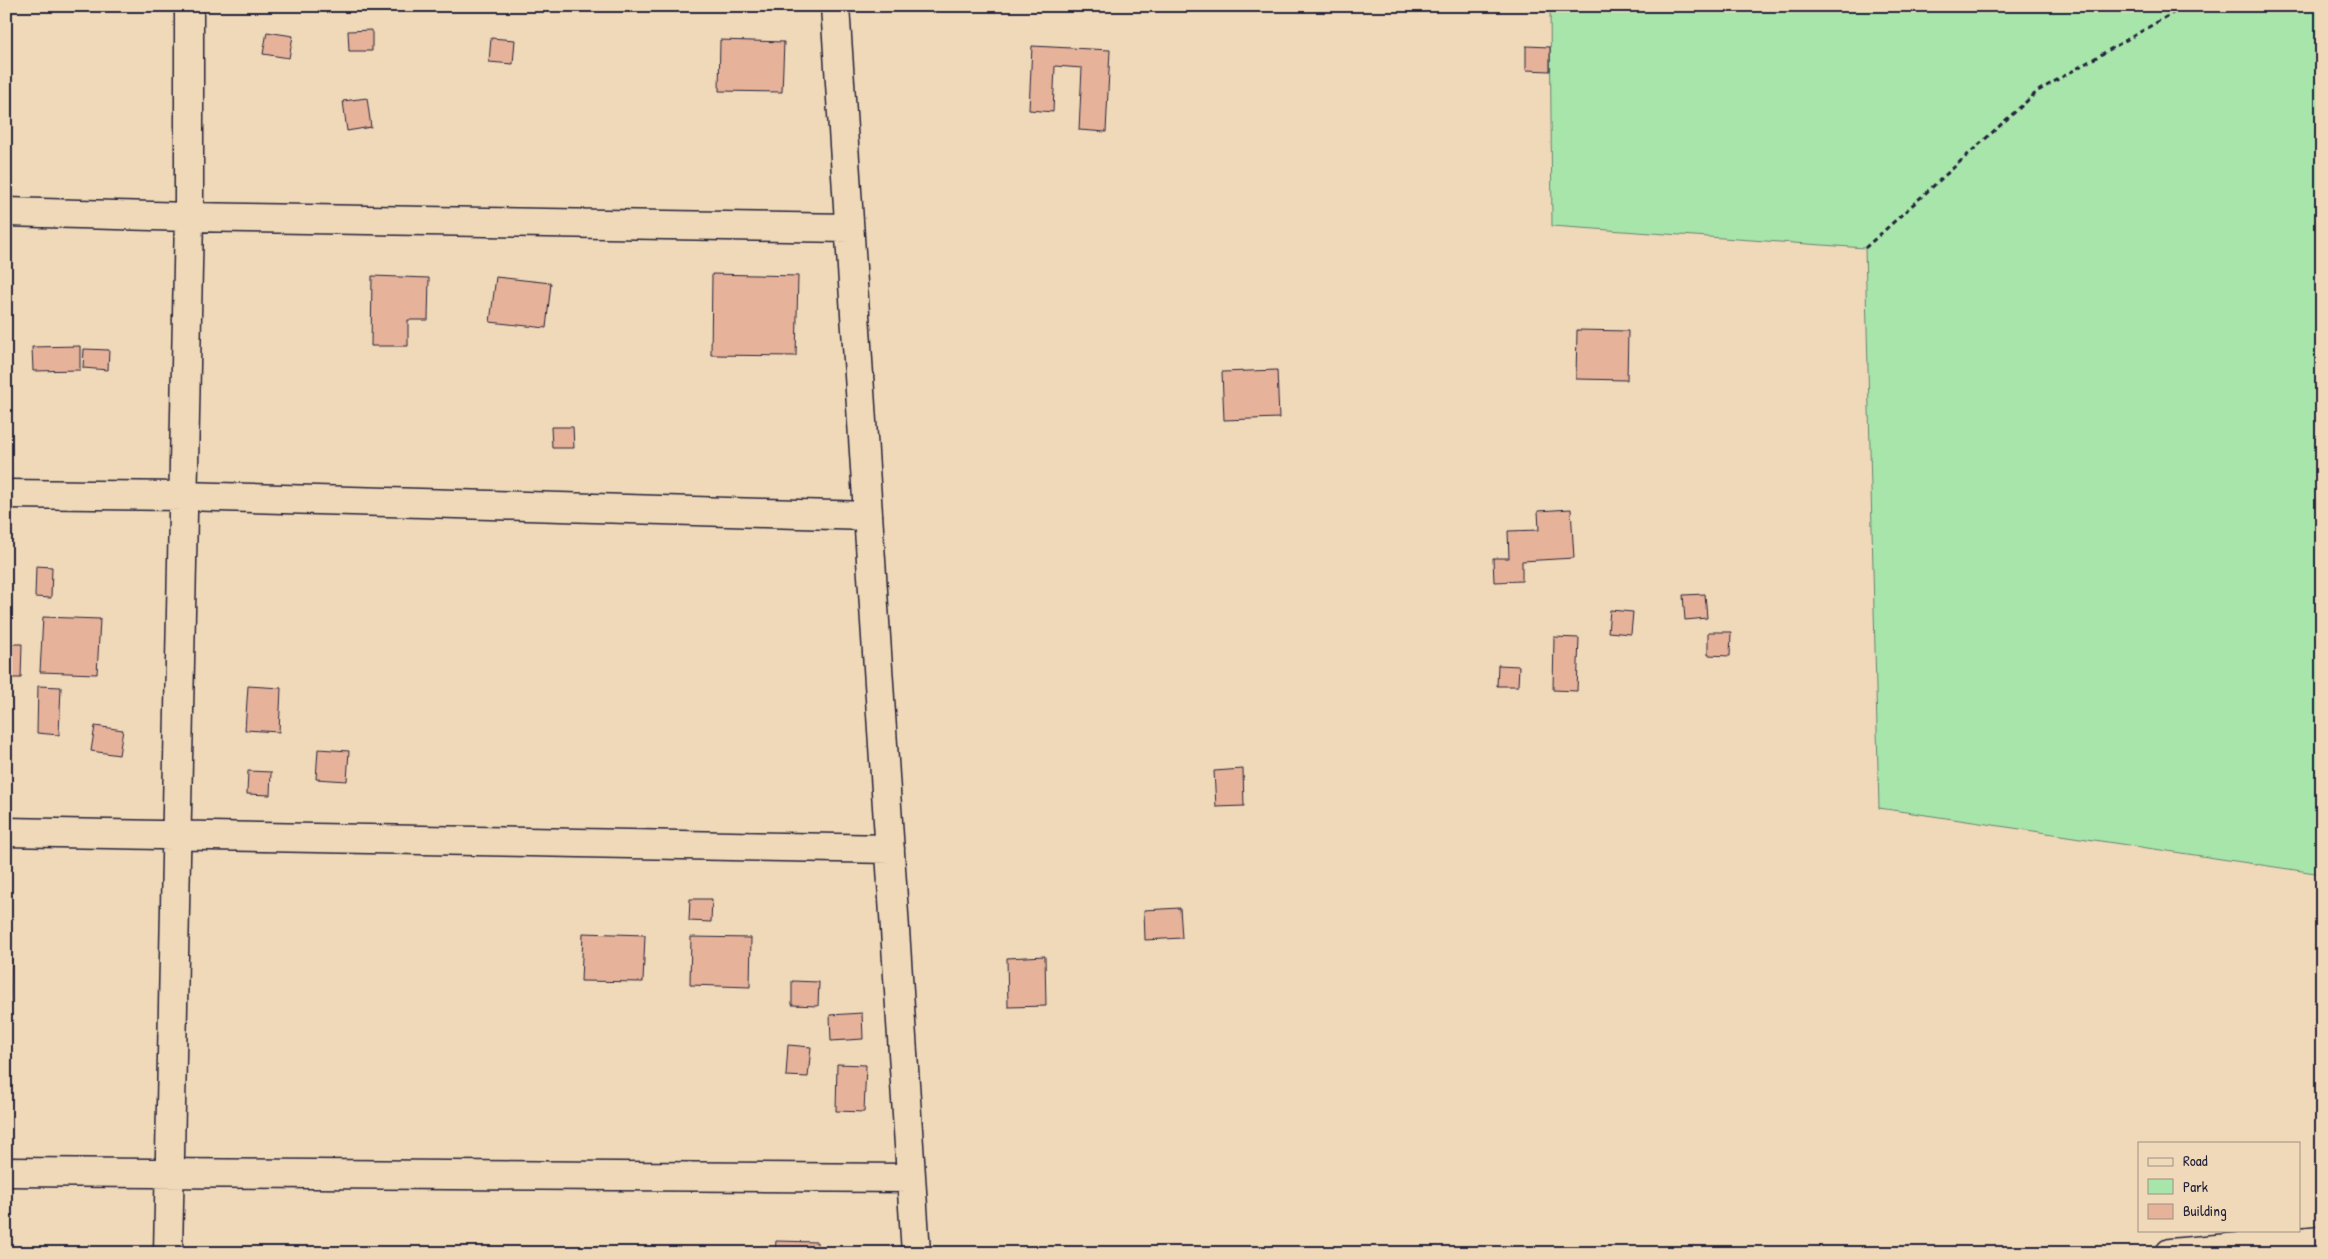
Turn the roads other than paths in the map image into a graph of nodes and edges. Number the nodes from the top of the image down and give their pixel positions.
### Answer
1 (189, 6) edge
2 (836, 6) edge
3 (6, 212) edge
4 (189, 218) junction
5 (849, 228) junction
6 (6, 494) edge
7 (183, 496) junction
8 (868, 516) junction
9 (6, 832) edge
10 (177, 836) junction
11 (890, 849) junction
12 (6, 1172) edge
13 (170, 1174) junction
14 (911, 1178) junction
15 (2322, 1240) edge
16 (168, 1253) edge
17 (916, 1253) edge
18 (2170, 1253) edge

1 - 4 street
2 - 5 street
3 - 4 street
4 - 5 street
4 - 7 street
5 - 8 street
6 - 7 street
7 - 8 street
7 - 10 street
8 - 11 street
9 - 10 street
10 - 11 street
10 - 13 street
11 - 14 street
12 - 13 street
13 - 14 street
13 - 16 street
14 - 17 street
15 - 18 street

